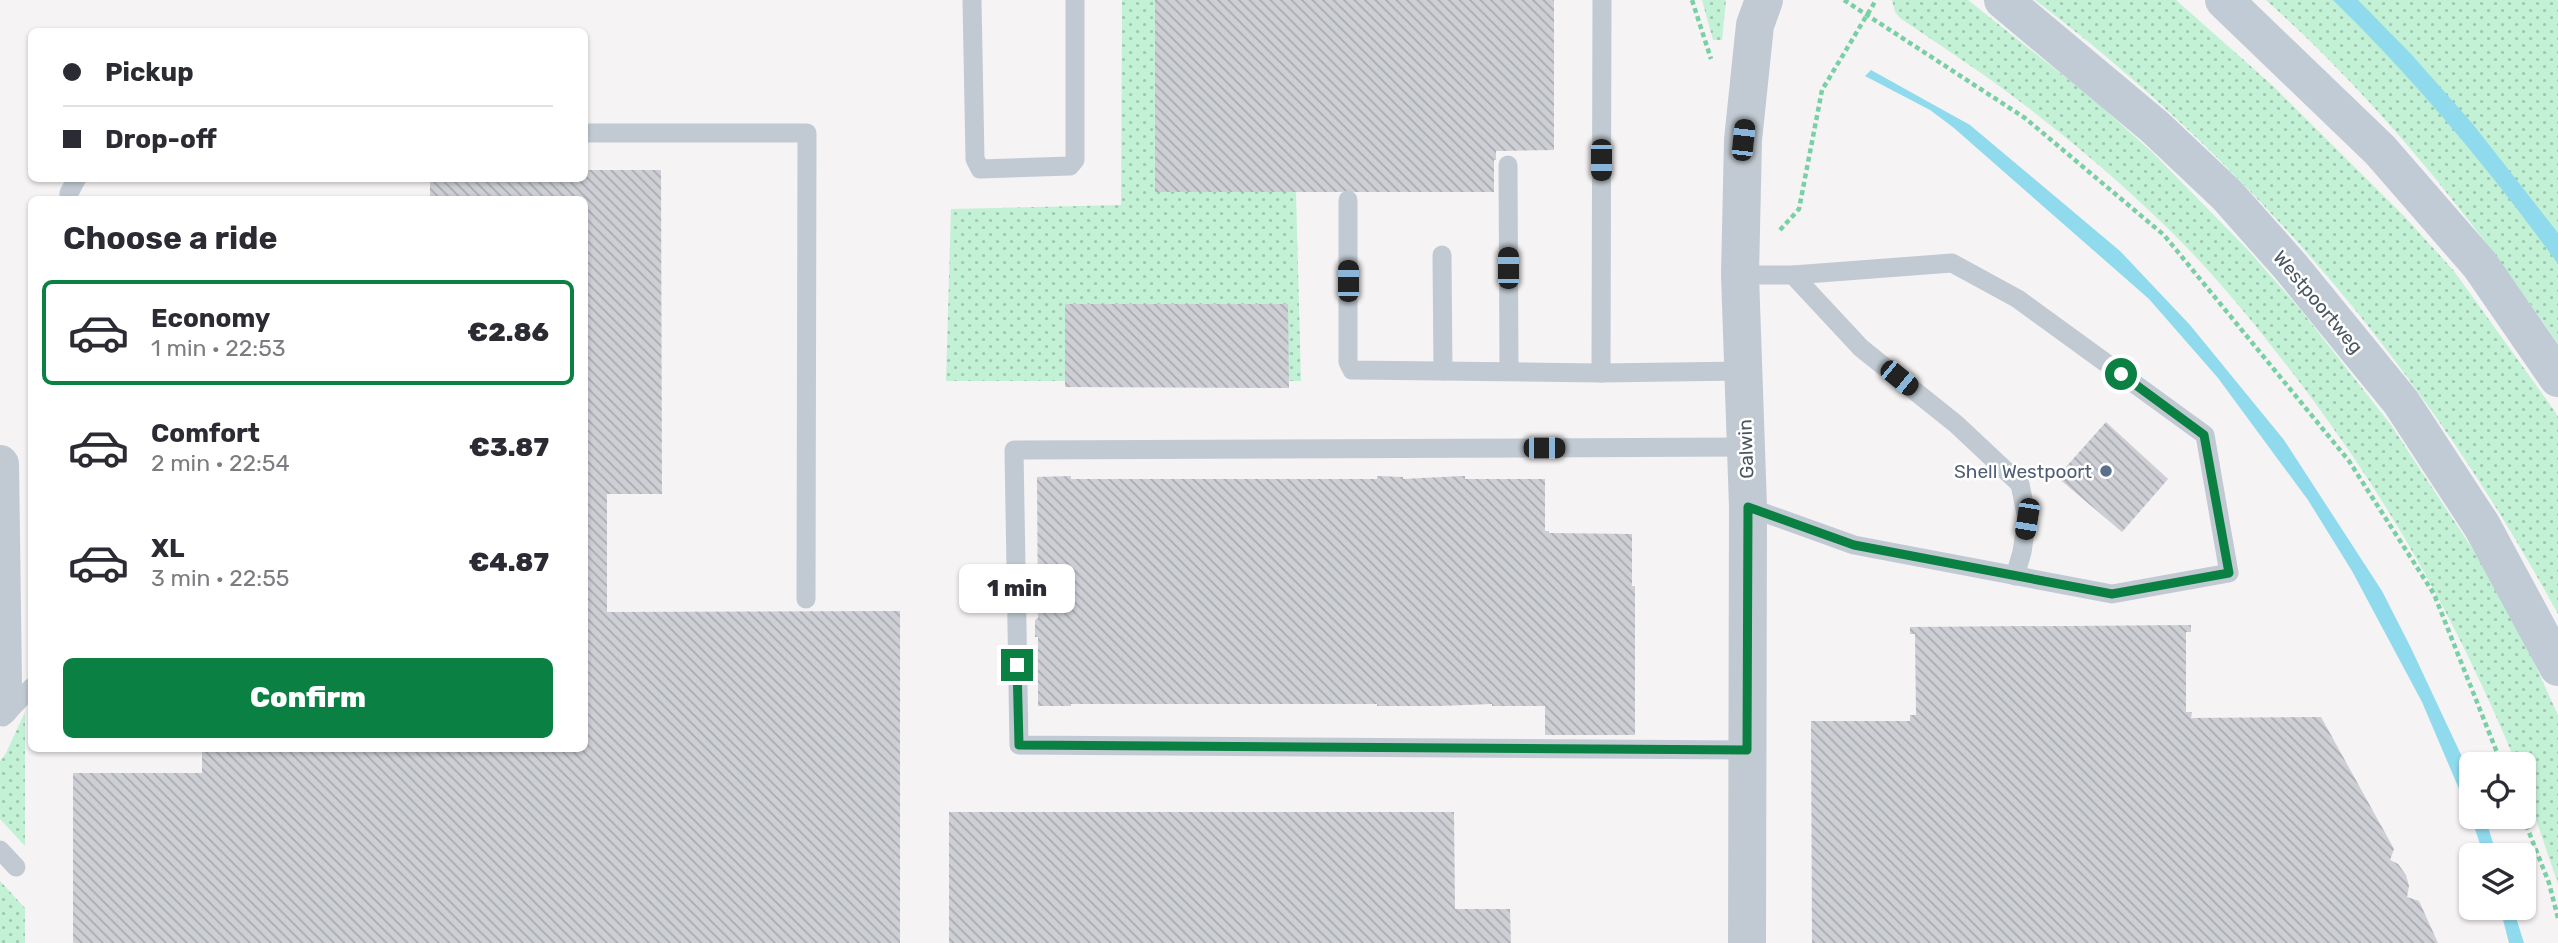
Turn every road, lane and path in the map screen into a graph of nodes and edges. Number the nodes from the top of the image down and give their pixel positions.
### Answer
1 (972, 0) edge
2 (1075, 0) edge
3 (1602, 0) edge
4 (1764, 0) edge
5 (1844, 0) edge
6 (1876, 0) edge
7 (2003, 0) edge
8 (2224, 0) edge
9 (1867, 13) junction
10 (588, 133) edge
11 (1508, 165) dead end
12 (1348, 200) dead end
13 (1443, 255) dead end
14 (1740, 275) junction
15 (1793, 275) junction
16 (1443, 371) junction
17 (1509, 371) junction
18 (1743, 371) junction
19 (1601, 373) junction
20 (2558, 378) edge
21 (1746, 447) junction
22 (0, 464) edge
23 (1748, 507) junction
24 (2015, 576) junction
25 (806, 599) dead end
26 (2558, 667) edge
27 (28, 691) edge
28 (0, 707) edge
29 (0, 720) edge
30 (1747, 750) junction
31 (2497, 752) edge
32 (2528, 829) edge
33 (0, 850) edge
34 (16, 867) dead end
35 (2558, 918) edge
36 (1747, 943) edge

1 - 2 lane
3 - 19 lane
4 - 14 street, Galwin
5 - 9 path
6 - 9 path
7 - 26 main road, Westpoortweg
8 - 20 main road
9 - 14 path
9 - 31 path
10 - 25 lane
11 - 17 lane
12 - 16 lane
13 - 16 lane
14 - 15 lane
14 - 18 street, Galwin
15 - 24 lane
15 - 24 lane
16 - 17 lane
17 - 19 lane
18 - 19 lane
18 - 21 street, Galwin
21 - 23 street, Galwin
21 - 30 lane
22 - 28 street
23 - 24 lane
23 - 30 street, Galwin
27 - 29 lane
30 - 36 street, Galwin
32 - 35 path
33 - 34 lane

